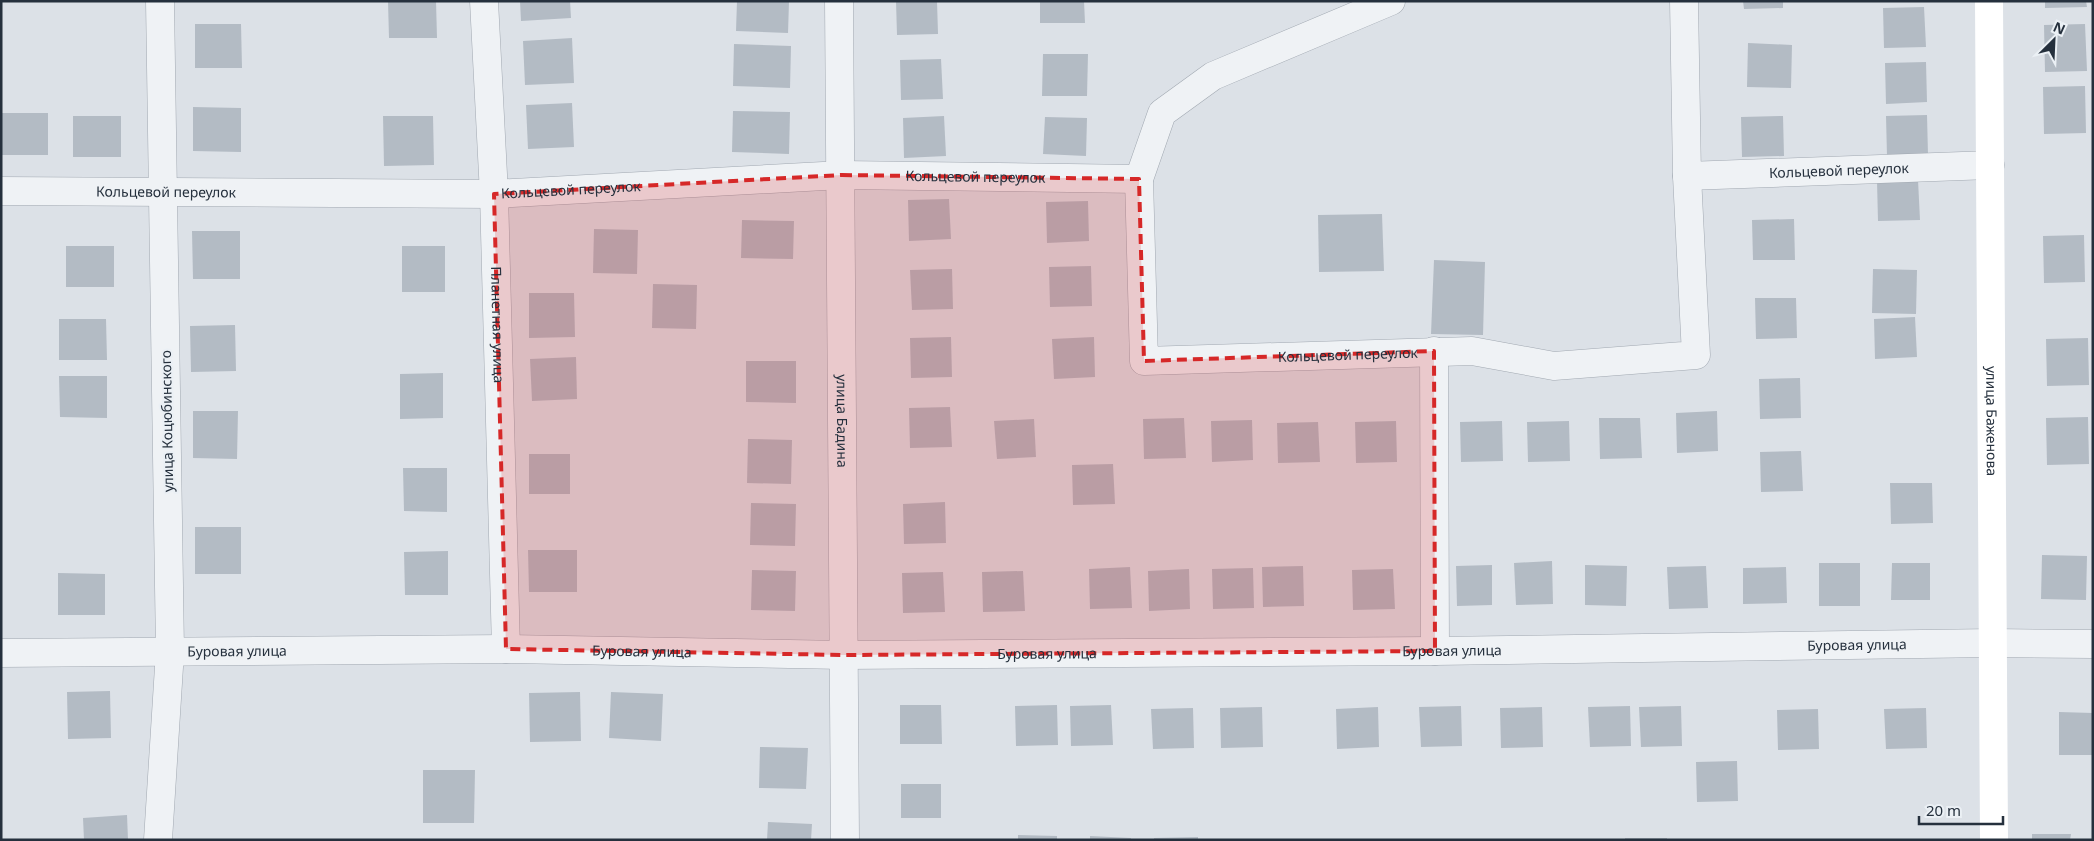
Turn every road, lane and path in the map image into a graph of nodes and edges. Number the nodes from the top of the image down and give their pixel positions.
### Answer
1 (160, 1) edge
2 (484, 1) edge
3 (839, 1) edge
4 (1391, 1) edge
5 (1684, 1) edge
6 (1989, 1) edge
7 (1990, 165) junction
8 (842, 175) junction
9 (1688, 176) junction
10 (1139, 179) junction
11 (1, 191) edge
12 (163, 191) junction
13 (494, 194) junction
14 (1434, 352) junction
15 (1993, 643) junction
16 (2093, 644) edge
17 (506, 649) junction
18 (170, 651) junction
19 (1435, 651) junction
20 (1, 654) edge
21 (844, 655) junction
22 (158, 840) edge
23 (845, 840) edge
24 (1994, 840) edge

1 - 12 street, улица Коцюбинского
2 - 13 street, Планетная улица
3 - 8 street, улица Бадина
4 - 10 street, Кольцевой переулок
5 - 9 street, Кольцевой переулок
6 - 7 main road, улица Баженова
7 - 9 street, Кольцевой переулок
7 - 15 main road, улица Баженова
8 - 10 street, Кольцевой переулок
8 - 13 street, Кольцевой переулок
8 - 21 street, улица Бадина
9 - 14 street, Кольцевой переулок
10 - 14 street, Кольцевой переулок
11 - 12 street, Кольцевой переулок
12 - 13 street, Кольцевой переулок
12 - 18 street, улица Коцюбинского
13 - 17 street, Планетная улица
14 - 19 street, Кольцевой переулок
15 - 16 street, Буровая улица
15 - 19 street, Буровая улица
15 - 24 main road, улица Баженова
17 - 18 street, Буровая улица
17 - 21 street, Буровая улица
18 - 20 street, Буровая улица
18 - 22 street, улица Коцюбинского
19 - 21 street, Буровая улица
21 - 23 street, улица Бадина

